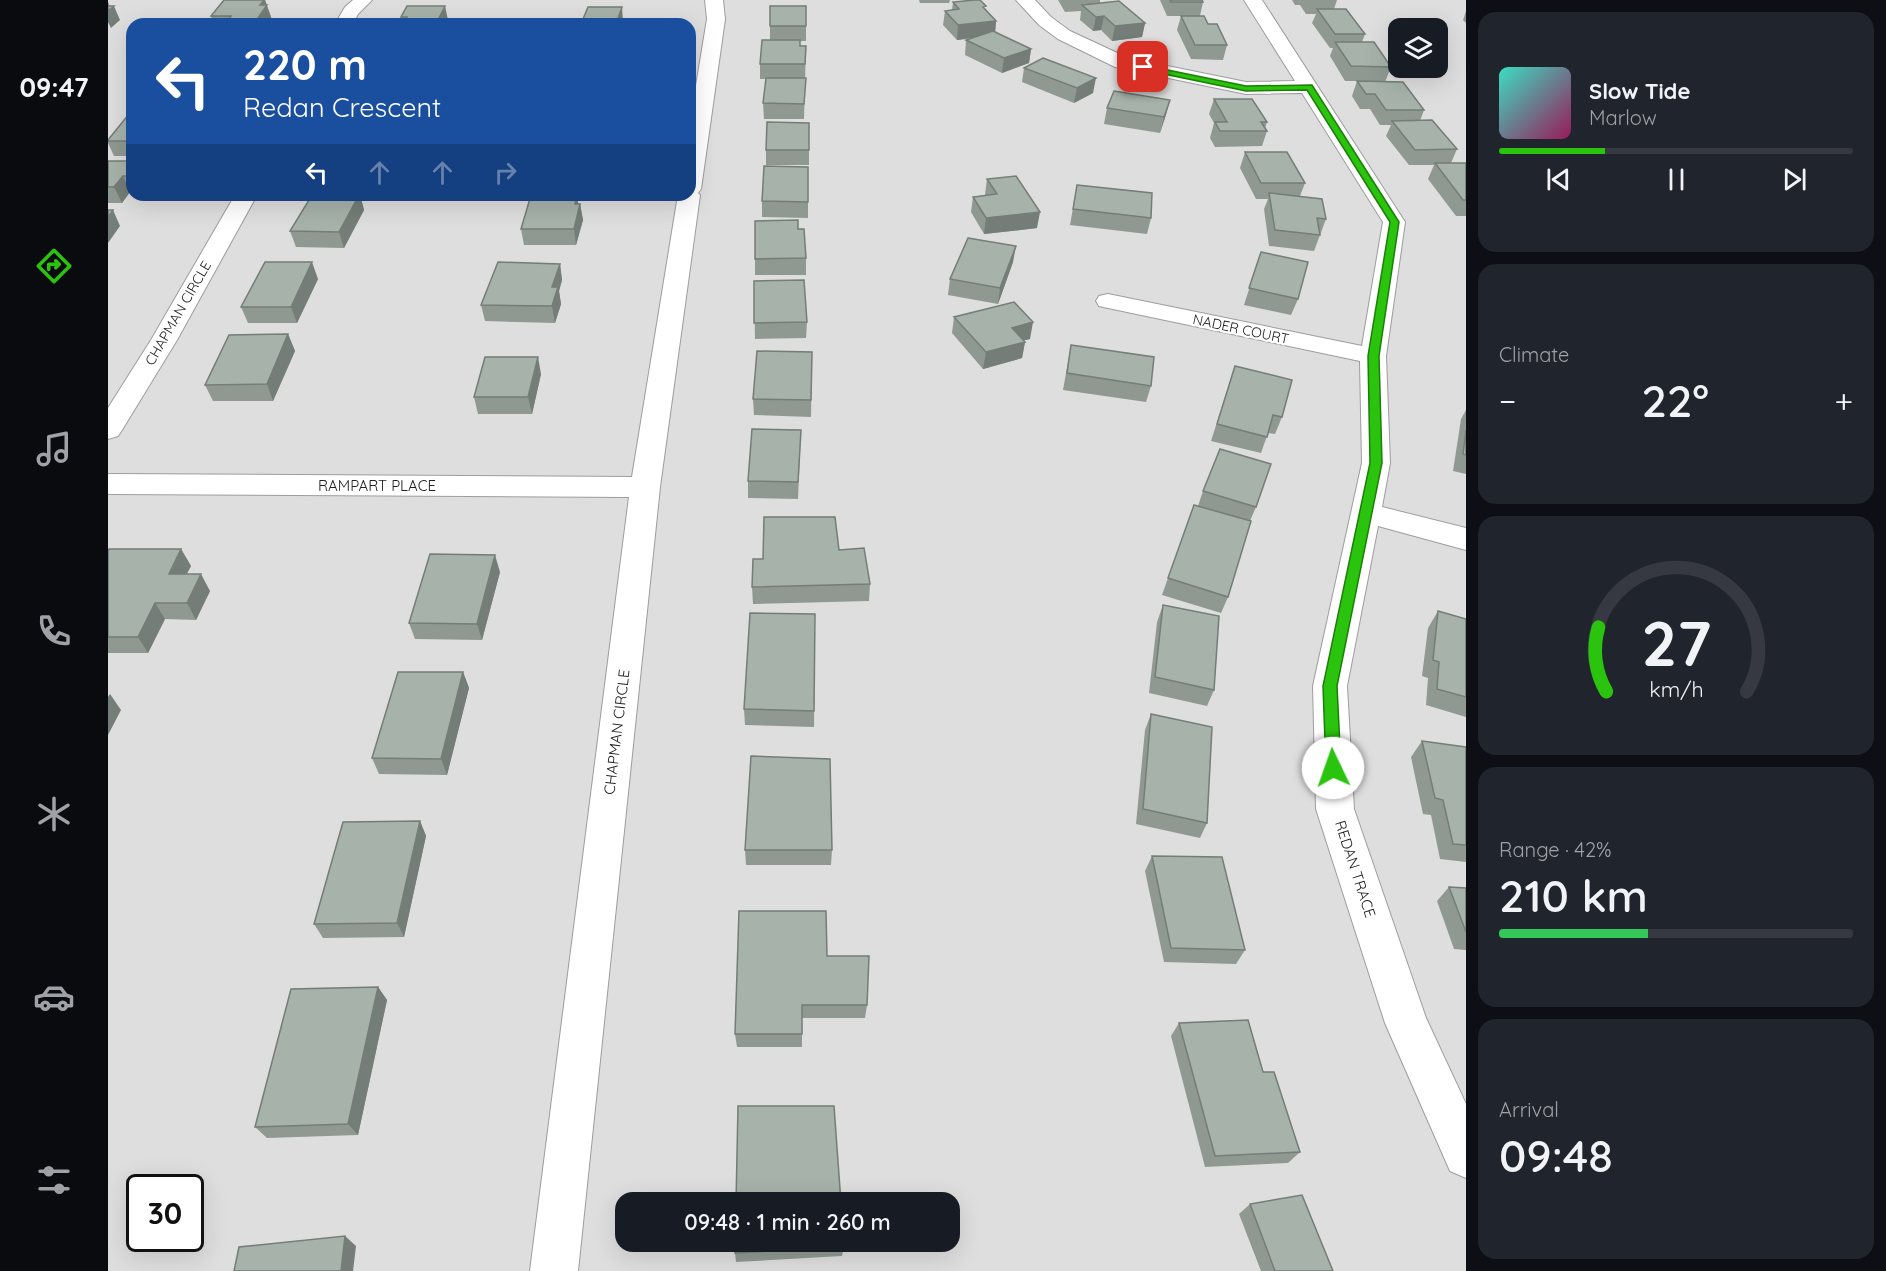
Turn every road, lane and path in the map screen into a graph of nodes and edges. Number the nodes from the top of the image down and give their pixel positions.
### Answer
1 (363, 0) edge
2 (714, 0) edge
3 (1025, 0) edge
4 (1253, 0) edge
5 (347, 18) edge
6 (1309, 87) junction
7 (696, 150) edge
8 (243, 201) edge
9 (688, 201) edge
10 (1108, 301) dead end
11 (1374, 356) junction
12 (108, 430) edge
13 (108, 484) edge
14 (645, 487) junction
15 (1366, 513) junction
16 (1466, 539) edge
17 (1466, 1155) edge
18 (554, 1271) edge

1 - 5 street
2 - 7 street
3 - 6 street
4 - 6 street, REDAN TRACE
6 - 11 street, REDAN TRACE
8 - 12 street, CHAPMAN CIRCLE
9 - 14 street, CHAPMAN CIRCLE
10 - 11 street, NADER COURT
11 - 15 street, REDAN TRACE
13 - 14 street, RAMPART PLACE
14 - 18 street, CHAPMAN CIRCLE
15 - 16 street
15 - 17 street, REDAN TRACE

